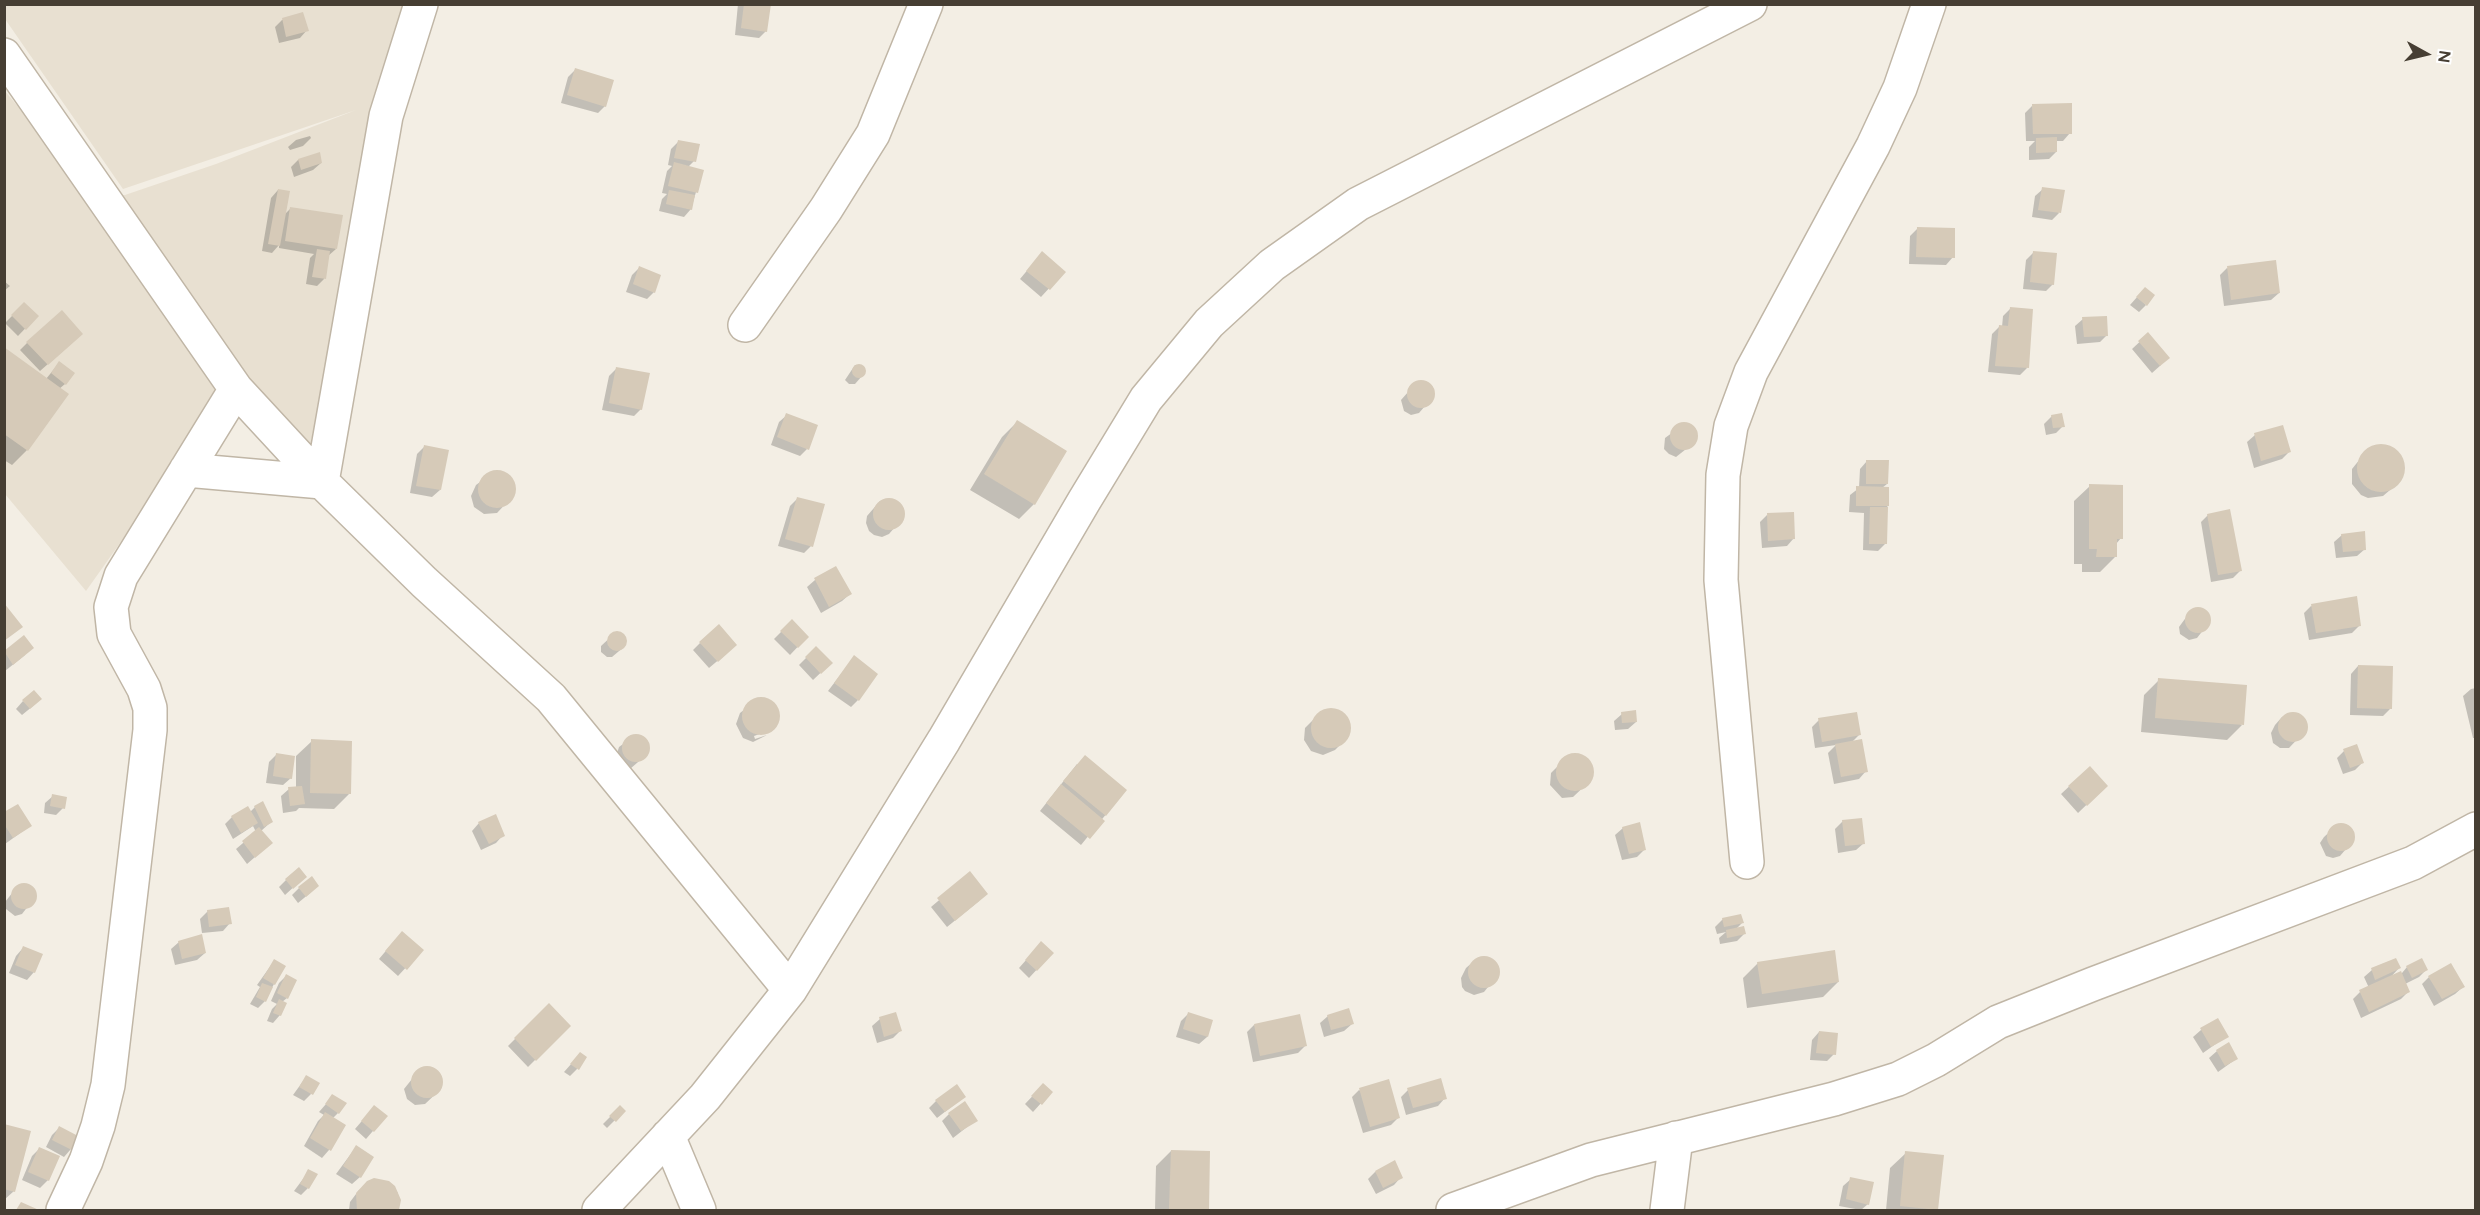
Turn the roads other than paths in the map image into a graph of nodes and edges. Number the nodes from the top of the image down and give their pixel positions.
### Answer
1 (421, 4) edge
2 (926, 4) edge
3 (1750, 4) edge
4 (1929, 4) edge
5 (4, 55) edge
6 (745, 325) dead end
7 (236, 389) junction
8 (186, 470) junction
9 (322, 482) junction
10 (2475, 829) edge
11 (1747, 862) dead end
12 (790, 990) junction
13 (668, 1136) junction
14 (1676, 1138) junction
15 (63, 1210) edge
16 (599, 1210) edge
17 (699, 1210) edge
18 (1453, 1210) edge
19 (1667, 1210) edge

1 - 9 street
2 - 6 street
3 - 12 street
4 - 11 street
5 - 7 street
7 - 8 street
7 - 9 street
8 - 9 street
8 - 15 street
9 - 12 street
10 - 14 street
12 - 13 street
13 - 16 street
13 - 17 street
14 - 18 street
14 - 19 street

